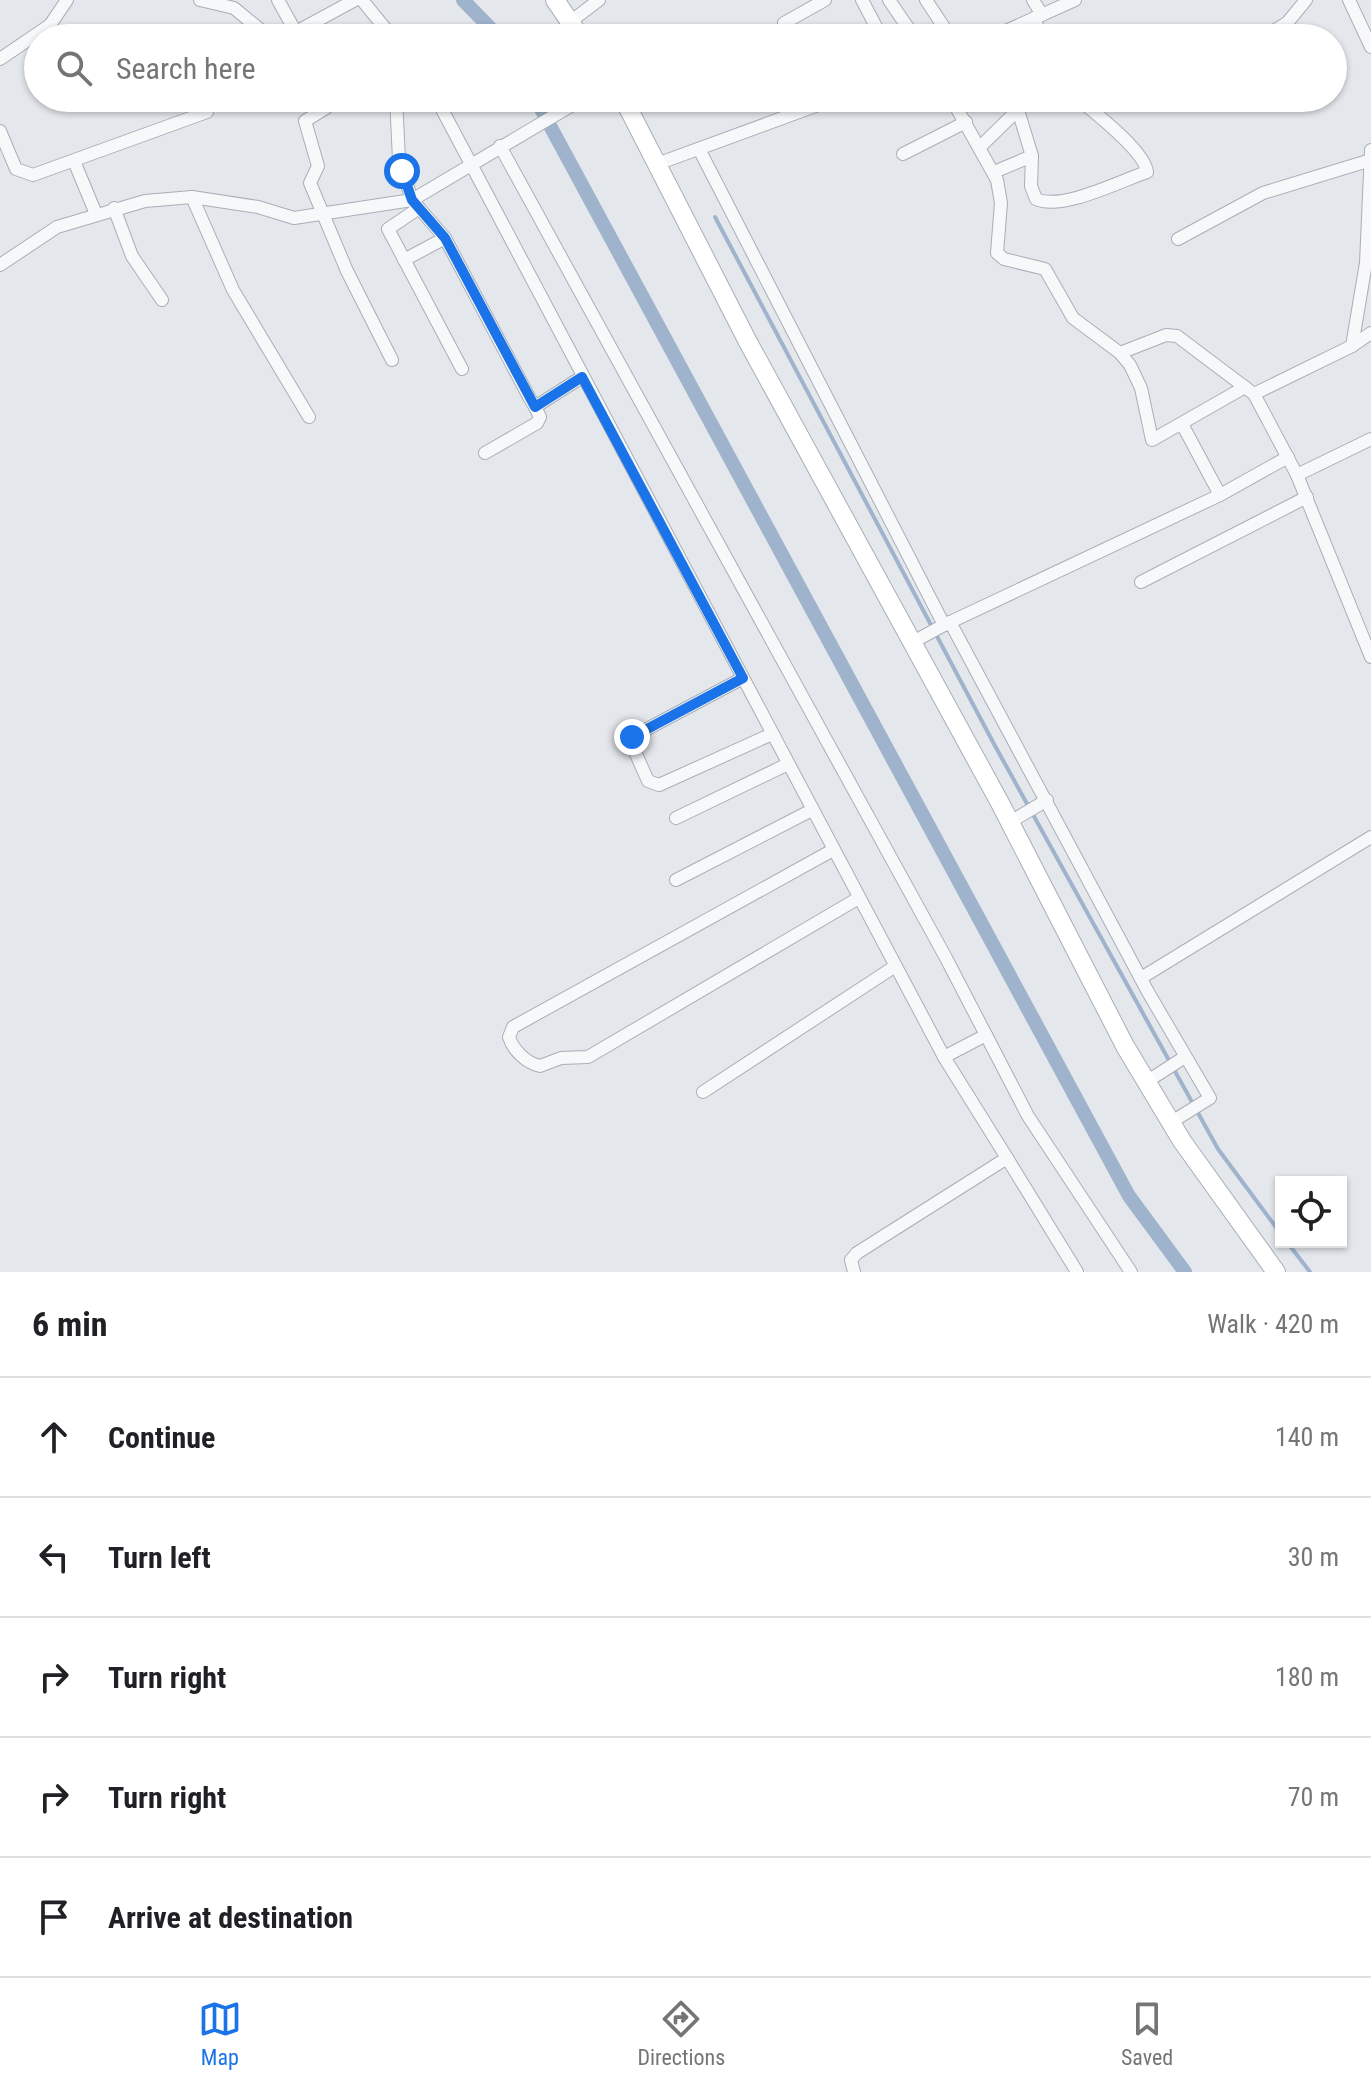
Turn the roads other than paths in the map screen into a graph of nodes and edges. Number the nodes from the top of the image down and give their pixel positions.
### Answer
1 (67, 0) edge
2 (200, 0) edge
3 (278, 0) edge
4 (355, 0) edge
5 (362, 0) edge
6 (555, 0) edge
7 (599, 0) edge
8 (825, 0) edge
9 (862, 0) edge
10 (889, 0) edge
11 (926, 0) edge
12 (1033, 0) edge
13 (1075, 0) edge
14 (1306, 0) edge
15 (1349, 0) edge
16 (1038, 16) junction
17 (570, 22) joint
18 (51, 24) edge
19 (253, 24) edge
20 (292, 24) edge
21 (316, 24) edge
22 (382, 24) edge
23 (784, 24) edge
24 (875, 24) edge
25 (905, 24) edge
26 (942, 24) edge
27 (1021, 24) edge
28 (1039, 24) edge
29 (1285, 24) edge
30 (24, 43) edge
31 (1371, 46) edge
32 (0, 59) edge
33 (207, 112) dead end
34 (320, 112) edge
35 (397, 112) edge
36 (444, 112) edge
37 (558, 112) edge
38 (630, 112) edge
39 (794, 112) edge
40 (960, 112) edge
41 (1016, 112) edge
42 (1019, 112) edge
43 (1093, 112) edge
44 (966, 122) junction
45 (0, 131) edge
46 (500, 146) junction
47 (981, 146) junction
48 (699, 149) junction
49 (1371, 150) edge
50 (903, 154) dead end
51 (1032, 156) junction
52 (1371, 160) edge
53 (74, 161) junction
54 (472, 163) junction
55 (657, 164) junction
56 (994, 172) junction
57 (1370, 178) edge
58 (192, 197) junction
59 (416, 204) junction
60 (114, 208) junction
61 (325, 213) junction
62 (96, 214) junction
63 (445, 238) junction
64 (1178, 239) dead end
65 (404, 260) junction
66 (0, 265) edge
67 (162, 300) dead end
68 (1371, 333) edge
69 (1352, 346) junction
70 (1120, 353) junction
71 (392, 360) dead end
72 (462, 369) dead end
73 (582, 377) junction
74 (1250, 390) junction
75 (535, 407) junction
76 (309, 417) dead end
77 (1182, 424) junction
78 (1371, 439) edge
79 (485, 453) dead end
80 (1288, 457) junction
81 (1297, 475) junction
82 (1220, 495) junction
83 (1307, 497) junction
84 (1141, 582) dead end
85 (947, 623) junction
86 (913, 642) junction
87 (1371, 657) edge
88 (743, 678) junction
89 (772, 734) junction
90 (786, 765) junction
91 (1044, 802) junction
92 (812, 810) junction
93 (676, 818) dead end
94 (1016, 818) junction
95 (1371, 837) edge
96 (833, 850) junction
97 (676, 880) dead end
98 (857, 899) junction
99 (894, 967) junction
100 (1141, 978) junction
101 (986, 1035) junction
102 (944, 1057) junction
103 (1185, 1057) junction
104 (1146, 1082) junction
105 (703, 1092) dead end
106 (1170, 1123) junction
107 (1007, 1158) junction
108 (854, 1272) edge
109 (1077, 1272) edge
110 (1131, 1272) edge
111 (1276, 1272) edge

1 - 18 street
2 - 19 street
3 - 20 street
4 - 21 street
5 - 22 street
6 - 17 street
7 - 17 street
8 - 23 street
9 - 24 street
10 - 25 street
11 - 26 street
12 - 16 street
13 - 16 street
14 - 29 street
15 - 31 street
16 - 27 street
16 - 28 street
30 - 32 street
33 - 53 street
34 - 61 street
35 - 59 street
36 - 54 street
37 - 46 street
38 - 55 street
39 - 48 street
40 - 44 street
41 - 47 street
42 - 51 street
43 - 51 street
44 - 47 street
44 - 50 street
45 - 53 street
46 - 54 street
46 - 101 street
47 - 56 street
48 - 55 street
48 - 85 street
49 - 52 street
51 - 56 street
52 - 57 street
52 - 64 street
53 - 62 street
54 - 59 street
54 - 73 street
55 - 86 street
56 - 70 street
57 - 69 street
58 - 60 street
58 - 61 street
58 - 76 street
59 - 61 street
59 - 63 street
59 - 65 street
60 - 62 street
60 - 67 street
61 - 71 street
62 - 66 street
63 - 65 street
63 - 75 street
65 - 72 street
68 - 69 street
69 - 74 street
70 - 74 street
70 - 77 street
73 - 75 street
73 - 88 street
74 - 77 street
74 - 80 street
75 - 79 street
77 - 82 street
78 - 81 street
80 - 81 street
80 - 82 street
81 - 83 street
82 - 85 street
83 - 84 street
83 - 87 street
85 - 86 street
85 - 91 street
86 - 94 street
88 - 89 street
88 - 89 street
89 - 90 street
90 - 92 street
90 - 93 street
91 - 94 street
91 - 100 street
92 - 96 street
92 - 97 street
94 - 104 street
95 - 100 street
96 - 98 street
96 - 98 street
98 - 99 street
99 - 102 street
99 - 105 street
100 - 103 street
101 - 102 street
101 - 110 street
102 - 107 street
103 - 104 street
103 - 106 street
104 - 106 street
106 - 111 street
107 - 108 street
107 - 109 street

